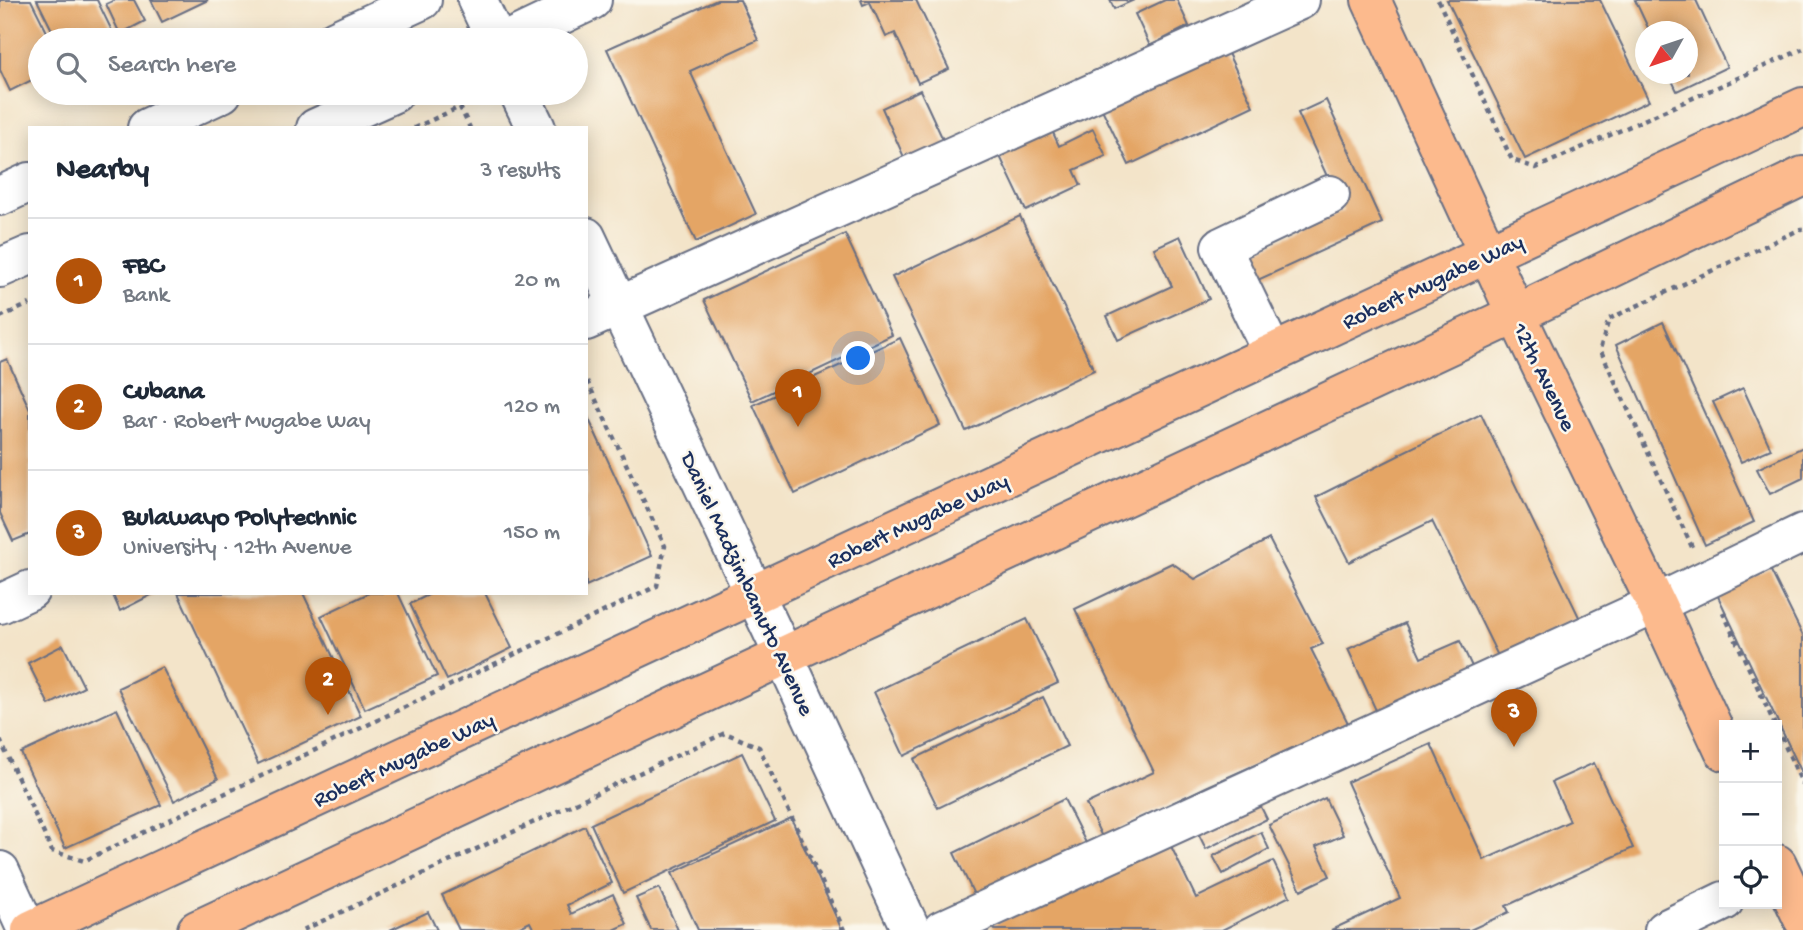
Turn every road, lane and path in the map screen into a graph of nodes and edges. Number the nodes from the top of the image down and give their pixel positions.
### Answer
1 (422, 0) edge
2 (477, 0) edge
3 (592, 0) edge
4 (1300, 0) edge
5 (1371, 0) edge
6 (1438, 0) edge
7 (361, 28) edge
8 (490, 28) edge
9 (533, 28) edge
10 (1803, 49) edge
11 (196, 105) edge
12 (367, 105) edge
13 (525, 105) edge
14 (1803, 107) edge
15 (150, 126) edge
16 (320, 126) edge
17 (418, 126) edge
18 (469, 126) edge
19 (535, 126) edge
20 (1803, 176) edge
21 (28, 183) edge
22 (1329, 195) dead end
23 (0, 196) edge
24 (1803, 228) edge
25 (588, 246) edge
26 (1489, 253) junction
27 (28, 256) edge
28 (0, 268) edge
29 (28, 305) edge
30 (602, 313) edge
31 (1516, 314) junction
32 (0, 317) edge
33 (1273, 354) junction
34 (588, 383) edge
35 (1803, 533) edge
36 (1707, 579) junction
37 (28, 591) edge
38 (755, 594) junction
39 (0, 604) edge
40 (1656, 604) junction
41 (784, 656) junction
42 (1773, 720) edge
43 (0, 740) edge
44 (1719, 740) edge
45 (1782, 740) edge
46 (1803, 785) edge
47 (1785, 870) edge
48 (0, 871) edge
49 (1719, 903) edge
50 (1803, 919) edge
51 (29, 930) edge
52 (197, 930) edge
53 (303, 930) edge
54 (844, 930) edge
55 (911, 930) edge
56 (942, 930) edge
57 (1664, 930) edge

1 - 7 street
2 - 8 street
3 - 9 street
4 - 30 street
5 - 26 main road, 12th Avenue
6 - 10 path
11 - 15 street
12 - 16 street
13 - 19 street
14 - 26 main road, Robert Mugabe Way
17 - 18 path
20 - 31 main road
21 - 23 street
22 - 33 street
24 - 36 path
25 - 30 street, Daniel Madzimbamuto Avenue
26 - 31 main road, 12th Avenue
26 - 33 main road, Robert Mugabe Way
27 - 28 street
29 - 32 path
30 - 38 street, Daniel Madzimbamuto Avenue
31 - 40 main road, 12th Avenue
31 - 41 main road
33 - 38 main road, Robert Mugabe Way
34 - 43 path
35 - 36 street
36 - 40 street
36 - 42 path
37 - 39 street
38 - 41 street, Daniel Madzimbamuto Avenue
38 - 51 main road, Robert Mugabe Way
40 - 44 main road, 12th Avenue
40 - 56 street
41 - 52 main road
41 - 55 street, Daniel Madzimbamuto Avenue
45 - 46 path
47 - 50 main road
48 - 51 street
49 - 57 street
53 - 54 path

